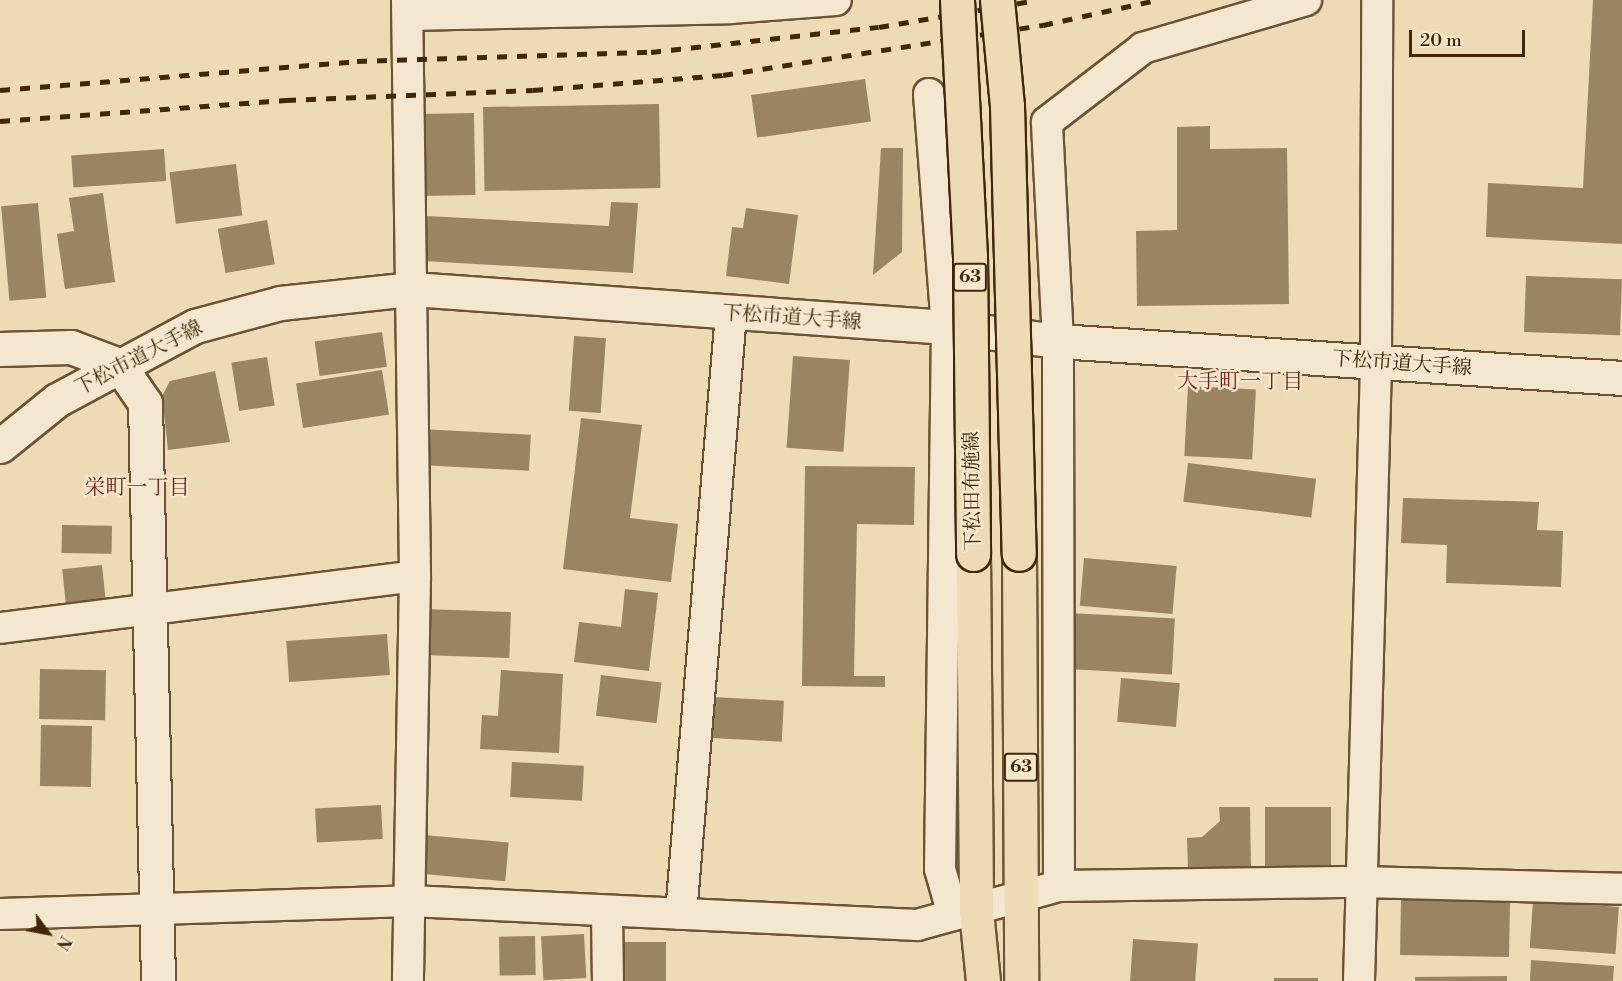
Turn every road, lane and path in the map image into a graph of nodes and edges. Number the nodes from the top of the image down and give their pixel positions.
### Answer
1 (836, 0) edge
2 (957, 0) edge
3 (997, 0) edge
4 (1306, 0) edge
5 (1377, 0) edge
6 (407, 7) edge
7 (929, 94) dead end
8 (412, 289) junction
9 (731, 314) junction
10 (947, 327) junction
11 (1058, 341) junction
12 (0, 349) edge
13 (1376, 363) junction
14 (119, 365) junction
15 (1622, 378) edge
16 (0, 446) edge
17 (415, 576) junction
18 (151, 607) junction
19 (0, 628) edge
20 (1361, 882) junction
21 (1059, 886) junction
22 (1622, 890) edge
23 (1022, 898) junction
24 (411, 901) junction
25 (158, 909) junction
26 (607, 912) junction
27 (965, 913) junction
28 (0, 914) edge
29 (681, 914) junction
30 (158, 981) edge
31 (408, 981) edge
32 (608, 981) edge
33 (984, 981) edge
34 (1021, 981) edge
35 (1359, 981) edge

1 - 6 street
2 - 27 main road, 下松田布施線 / 63, bridge
3 - 23 main road, 63, bridge
4 - 11 street
5 - 13 street
6 - 8 street
7 - 10 street
8 - 9 street, 下松市道大手線
8 - 14 street, 下松市道大手線
8 - 17 street
9 - 10 street, 下松市道大手線
9 - 29 street
10 - 11 street, 下松市道大手線
10 - 27 street
11 - 13 street, 下松市道大手線
11 - 21 street
12 - 14 street
13 - 15 street, 下松市道大手線
13 - 20 street
14 - 16 street, 下松市道大手線
14 - 18 street
17 - 18 street
17 - 24 street
18 - 19 street
18 - 25 street
20 - 21 street
20 - 22 street
20 - 35 street
21 - 23 street
23 - 27 street
23 - 34 main road, 63
24 - 25 street
24 - 26 street
24 - 31 street
25 - 28 street
25 - 30 street
26 - 29 street
26 - 32 street
27 - 29 street
27 - 33 main road, 下松田布施線 / 63

